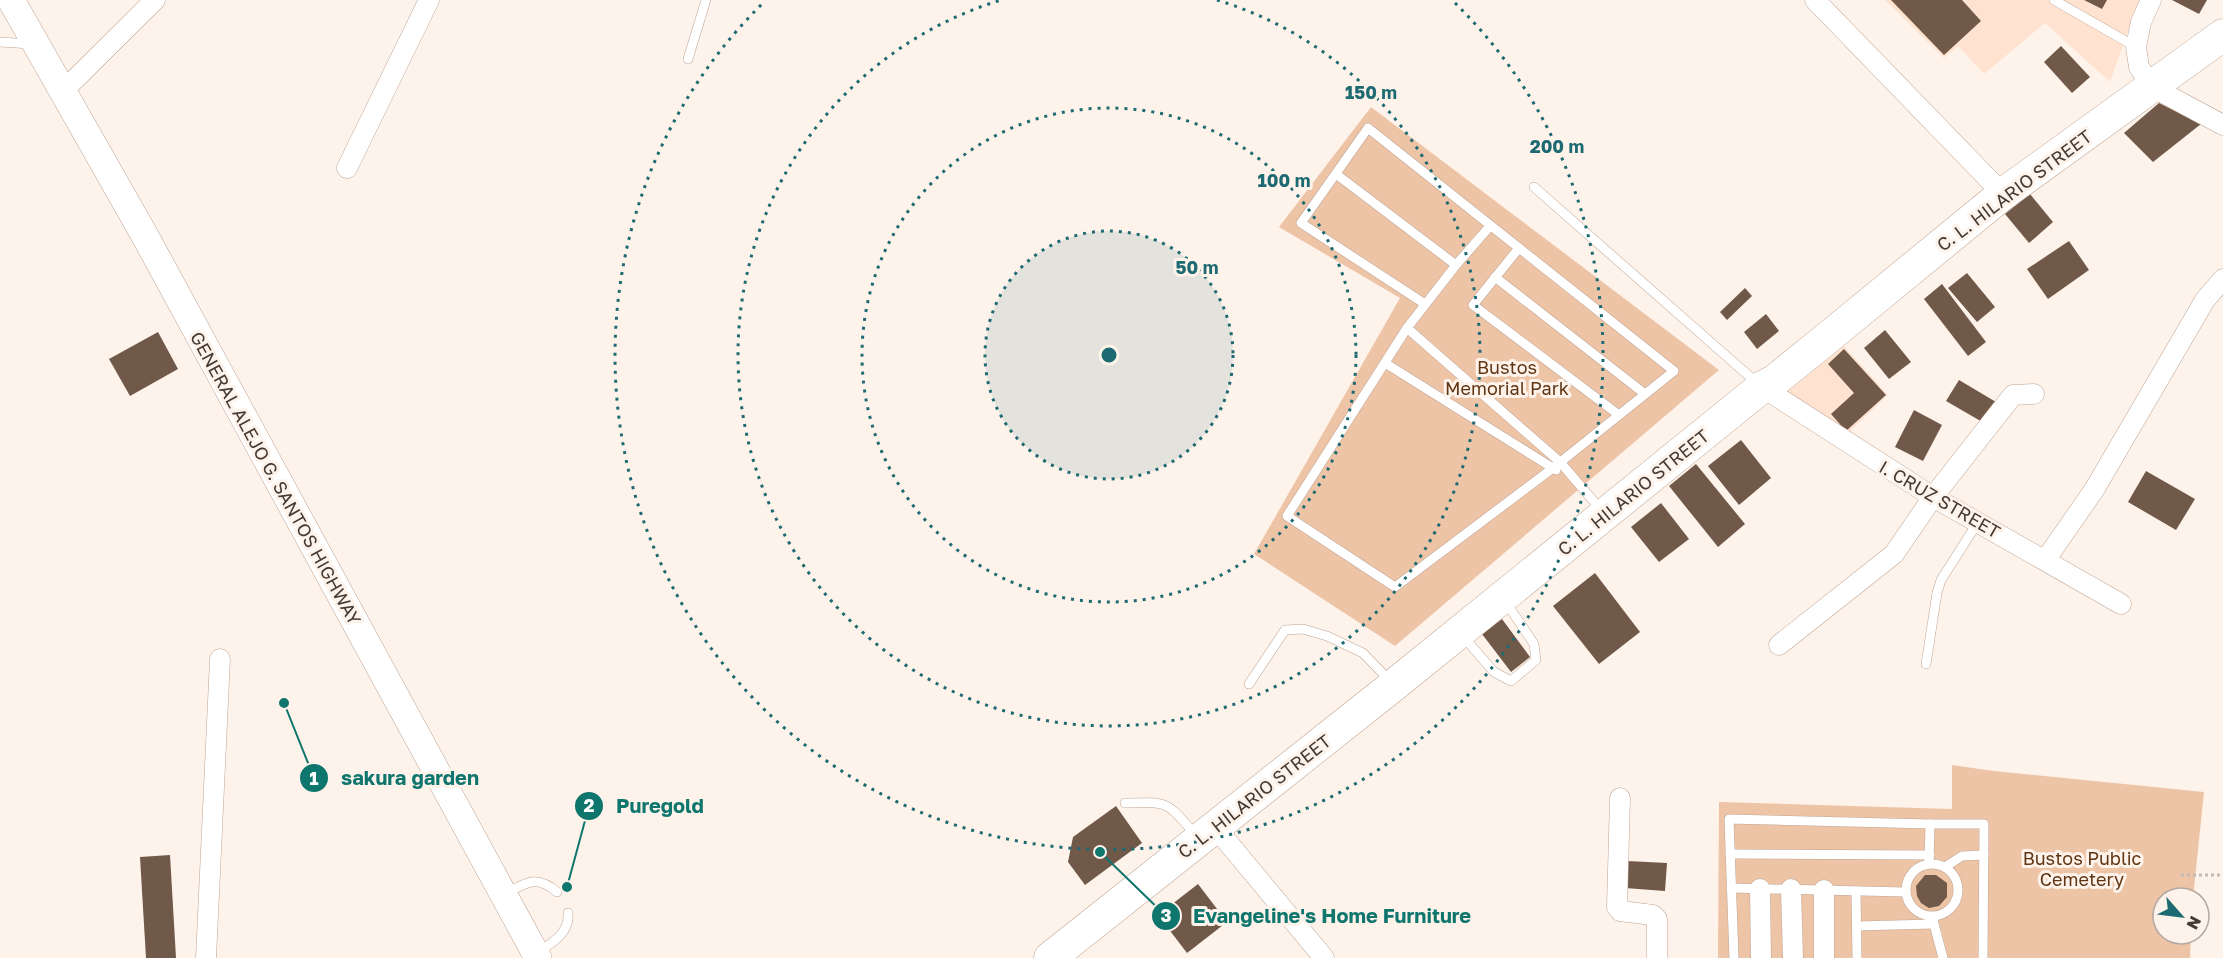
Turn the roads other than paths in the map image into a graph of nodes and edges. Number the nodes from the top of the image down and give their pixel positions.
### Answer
1 (11, 0) edge
2 (154, 0) edge
3 (429, 0) edge
4 (706, 0) edge
5 (1815, 0) edge
6 (2054, 0) edge
7 (2151, 0) edge
8 (2223, 35) edge
9 (0, 42) edge
10 (36, 44) junction
11 (2136, 47) junction
12 (688, 58) dead end
13 (2152, 87) junction
14 (63, 91) junction
15 (2223, 125) edge
16 (347, 168) dead end
17 (1336, 174) junction
18 (1534, 187) dead end
19 (2003, 194) junction
20 (1490, 226) junction
21 (1519, 248) junction
22 (1456, 265) junction
23 (1495, 277) junction
24 (2223, 279) edge
25 (1425, 304) junction
26 (1407, 328) junction
27 (1385, 363) junction
28 (1762, 387) junction
29 (2034, 393) dead end
30 (1645, 394) junction
31 (1619, 415) junction
32 (1556, 465) junction
33 (1933, 497) junction
34 (1604, 513) junction
35 (1978, 522) junction
36 (2046, 559) junction
37 (1502, 597) junction
38 (2121, 604) dead end
39 (1459, 631) junction
40 (1779, 645) dead end
41 (220, 659) dead end
42 (1926, 664) dead end
43 (1249, 684) dead end
44 (1394, 685) junction
45 (1620, 798) dead end
46 (1125, 803) dead end
47 (1930, 824) junction
48 (1207, 833) junction
49 (1730, 854) junction
50 (1984, 855) junction
51 (1930, 859) junction
52 (1946, 867) junction
53 (1731, 888) junction
54 (1760, 889) junction
55 (1791, 889) junction
56 (1824, 890) junction
57 (1856, 891) junction
58 (557, 892) dead end
59 (1905, 892) junction
60 (503, 896) junction
61 (568, 913) dead end
62 (1933, 920) junction
63 (1857, 926) junction
64 (537, 956) edge
65 (206, 958) edge
66 (1050, 958) edge
67 (1324, 958) edge
68 (1657, 958) edge
69 (1734, 958) edge
70 (1761, 958) edge
71 (1793, 958) edge
72 (1824, 958) edge
73 (1857, 958) edge
74 (1943, 958) edge
75 (1983, 958) edge

1 - 10 main road, GENERAL ALEJO G. SANTOS HIGHWAY
2 - 14 street
3 - 16 street
4 - 12 lane
5 - 19 street
6 - 11 lane
7 - 11 street
8 - 13 main road, C. L. HILARIO STREET
9 - 10 lane
10 - 14 main road, GENERAL ALEJO G. SANTOS HIGHWAY
11 - 13 street
13 - 15 street
13 - 19 main road, C. L. HILARIO STREET
14 - 60 main road, GENERAL ALEJO G. SANTOS HIGHWAY
17 - 20 lane
17 - 22 lane
17 - 25 lane
18 - 28 lane
19 - 28 main road, C. L. HILARIO STREET
20 - 21 lane
20 - 22 lane
21 - 23 lane
21 - 30 lane
22 - 25 lane
23 - 30 lane
23 - 31 lane
24 - 36 street
25 - 26 lane
26 - 27 lane
26 - 32 lane
27 - 32 lane
27 - 32 lane
28 - 33 street, I. CRUZ STREET
28 - 34 main road, C. L. HILARIO STREET
29 - 33 street
30 - 31 lane
31 - 32 lane
32 - 34 lane
33 - 35 street, I. CRUZ STREET
33 - 40 street
34 - 37 main road, C. L. HILARIO STREET
35 - 36 street, I. CRUZ STREET
35 - 42 lane
36 - 38 street, I. CRUZ STREET
37 - 39 main road, C. L. HILARIO STREET
37 - 39 lane
39 - 44 main road, C. L. HILARIO STREET
41 - 65 street
43 - 44 lane
44 - 48 main road, C. L. HILARIO STREET
45 - 68 street
46 - 48 lane
47 - 49 lane
47 - 50 lane
47 - 51 lane
48 - 66 main road, C. L. HILARIO STREET
48 - 67 street
49 - 51 lane
49 - 53 lane
50 - 52 lane
50 - 75 lane
51 - 52 lane
51 - 59 lane
52 - 62 lane
53 - 54 lane
53 - 69 lane
54 - 55 lane
54 - 70 street
55 - 56 lane
55 - 71 street
56 - 57 lane
56 - 72 street
57 - 59 lane
57 - 63 lane
58 - 60 lane
59 - 62 lane
60 - 64 main road, GENERAL ALEJO G. SANTOS HIGHWAY
61 - 64 lane
62 - 63 lane
62 - 74 lane
63 - 73 lane

